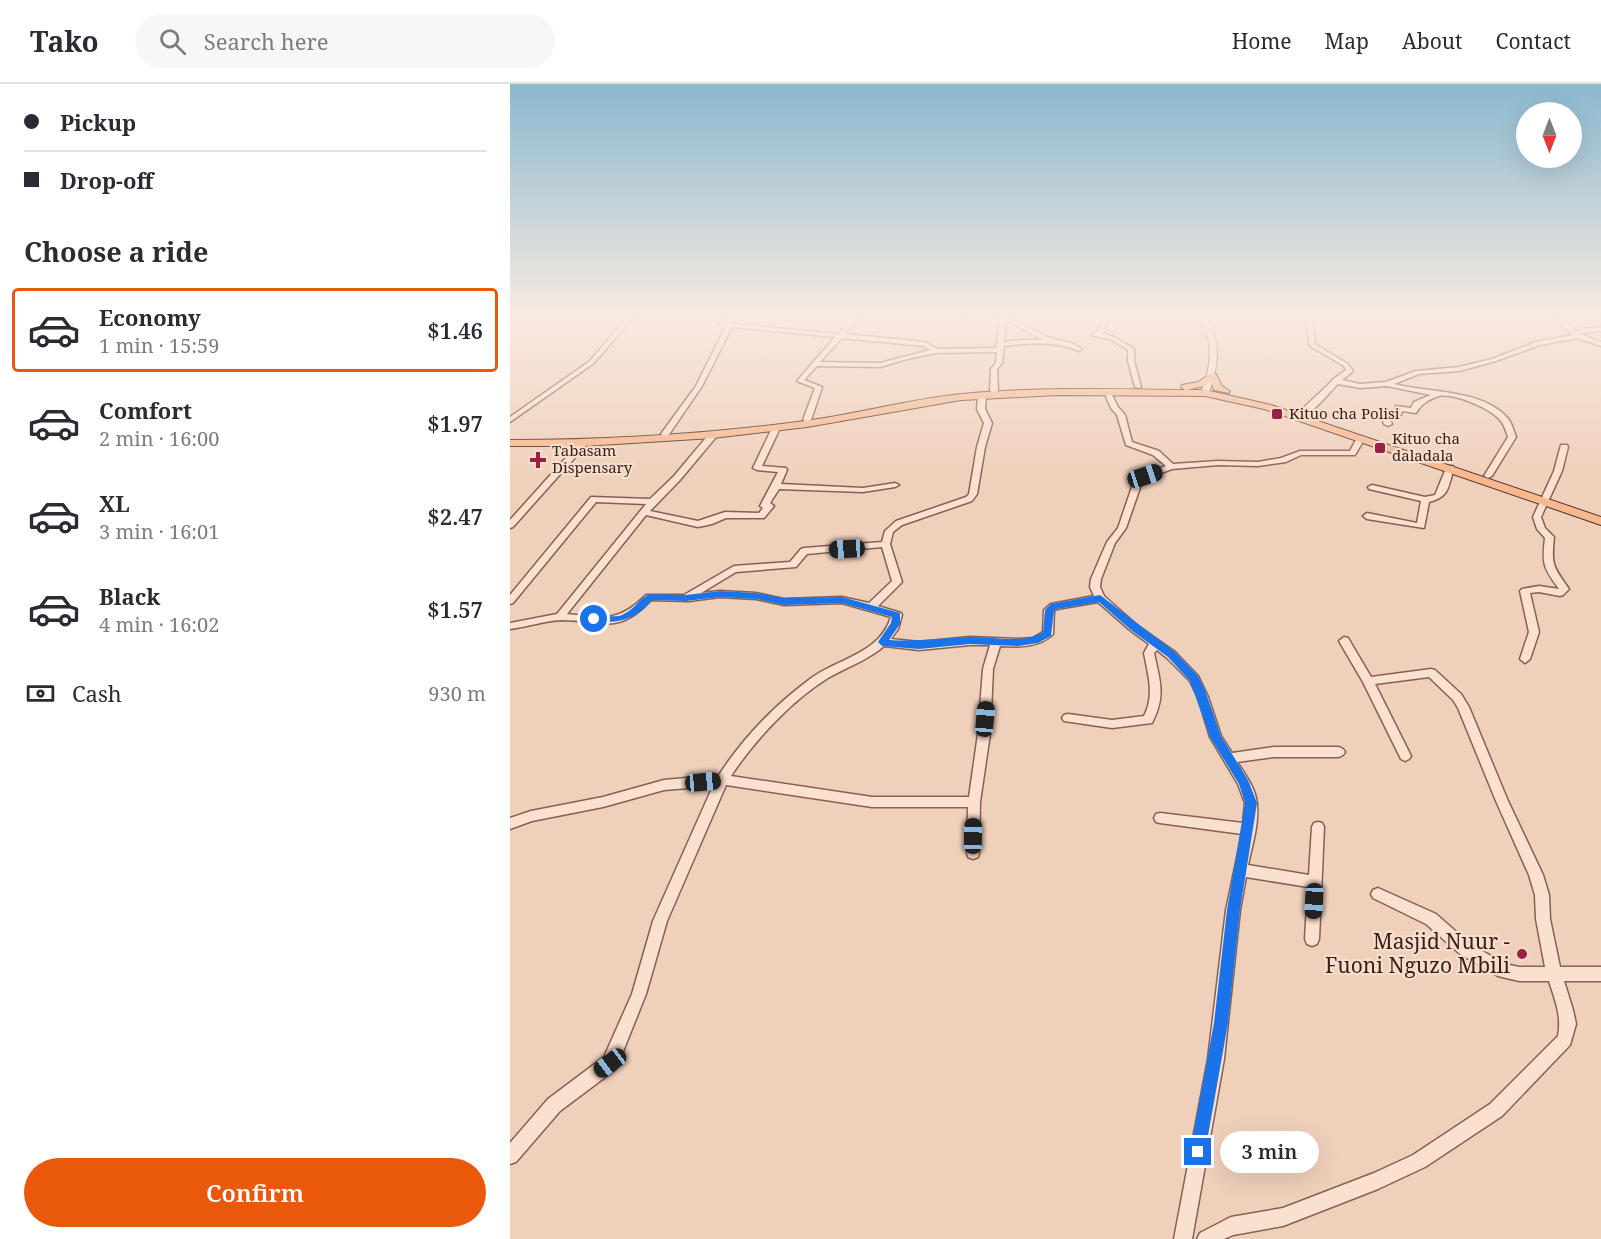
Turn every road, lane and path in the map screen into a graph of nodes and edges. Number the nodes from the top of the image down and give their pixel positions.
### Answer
1 (584, 368) edge
2 (708, 368) edge
3 (811, 368) edge
4 (995, 368) edge
5 (1133, 368) edge
6 (1213, 368) edge
7 (1348, 368) edge
8 (1463, 368) edge
9 (1213, 376) junction
10 (1334, 381) junction
11 (1388, 384) junction
12 (1138, 387) junction
13 (1180, 388) junction
14 (1206, 390) junction
15 (994, 391) junction
16 (1108, 392) junction
17 (1225, 392) junction
18 (1437, 394) junction
19 (982, 395) junction
20 (1301, 415) junction
21 (510, 420) edge
22 (807, 420) junction
23 (1388, 424) dead end
24 (776, 428) junction
25 (665, 434) junction
26 (713, 435) junction
27 (1361, 438) junction
28 (511, 443) edge
29 (584, 443) junction
30 (1564, 447) dead end
31 (1172, 467) junction
32 (1450, 468) junction
33 (1488, 476) junction
34 (895, 485) dead end
35 (776, 486) junction
36 (1372, 487) dead end
37 (1545, 497) junction
38 (1425, 500) junction
39 (652, 502) junction
40 (644, 512) junction
41 (1601, 515) edge
42 (1367, 516) dead end
43 (1601, 521) edge
44 (510, 525) edge
45 (886, 544) junction
46 (686, 598) junction
47 (1100, 598) junction
48 (510, 601) edge
49 (871, 607) junction
50 (560, 617) junction
51 (510, 626) edge
52 (996, 641) junction
53 (1344, 641) dead end
54 (882, 642) junction
55 (1155, 644) junction
56 (1525, 659) dead end
57 (1368, 681) junction
58 (1068, 718) dead end
59 (1339, 752) dead end
60 (1405, 756) dead end
61 (1228, 758) junction
62 (722, 780) junction
63 (974, 802) junction
64 (1160, 818) dead end
65 (510, 824) edge
66 (1318, 827) dead end
67 (1249, 829) junction
68 (973, 853) dead end
69 (1241, 870) junction
70 (1315, 882) junction
71 (1378, 894) dead end
72 (1312, 939) dead end
73 (1554, 974) junction
74 (1601, 974) edge
75 (510, 1156) edge
76 (1183, 1239) edge
77 (1206, 1239) edge

1 - 21 street
2 - 25 street
3 - 22 street
4 - 15 street
5 - 12 street
6 - 9 street
7 - 10 street
8 - 11 street
9 - 13 main road
9 - 14 street
9 - 17 main road
10 - 11 street
10 - 20 street
11 - 18 street
12 - 13 main road
12 - 15 main road
13 - 14 main road
14 - 16 main road
14 - 17 main road
14 - 27 main road
15 - 22 main road
16 - 19 main road
16 - 31 street
17 - 20 main road
18 - 23 street
18 - 33 street
19 - 24 main road
19 - 45 street
20 - 33 main road
22 - 25 main road
24 - 26 main road
24 - 35 street
25 - 28 main road
26 - 29 main road
26 - 39 street
27 - 31 street
27 - 32 main road
28 - 29 main road
29 - 44 street
30 - 37 street
31 - 47 street
32 - 37 main road
32 - 38 street
33 - 37 main road
34 - 35 street
35 - 40 street
36 - 38 street
37 - 41 main road
37 - 43 main road
37 - 56 street
38 - 42 street
39 - 40 street
39 - 48 street
40 - 50 street
45 - 46 street
45 - 49 street
46 - 49 street
46 - 50 street
47 - 52 street
47 - 55 street
49 - 54 street
50 - 51 street
52 - 54 street
52 - 63 street
53 - 57 street
54 - 62 street
55 - 58 street
55 - 61 street
57 - 60 street
57 - 73 street
59 - 61 street
61 - 67 street
62 - 63 street
62 - 65 street
62 - 75 street
63 - 68 street
64 - 67 street
66 - 70 street
67 - 69 street
69 - 70 street
69 - 76 street
70 - 72 street
71 - 73 street
73 - 74 street
73 - 77 street

